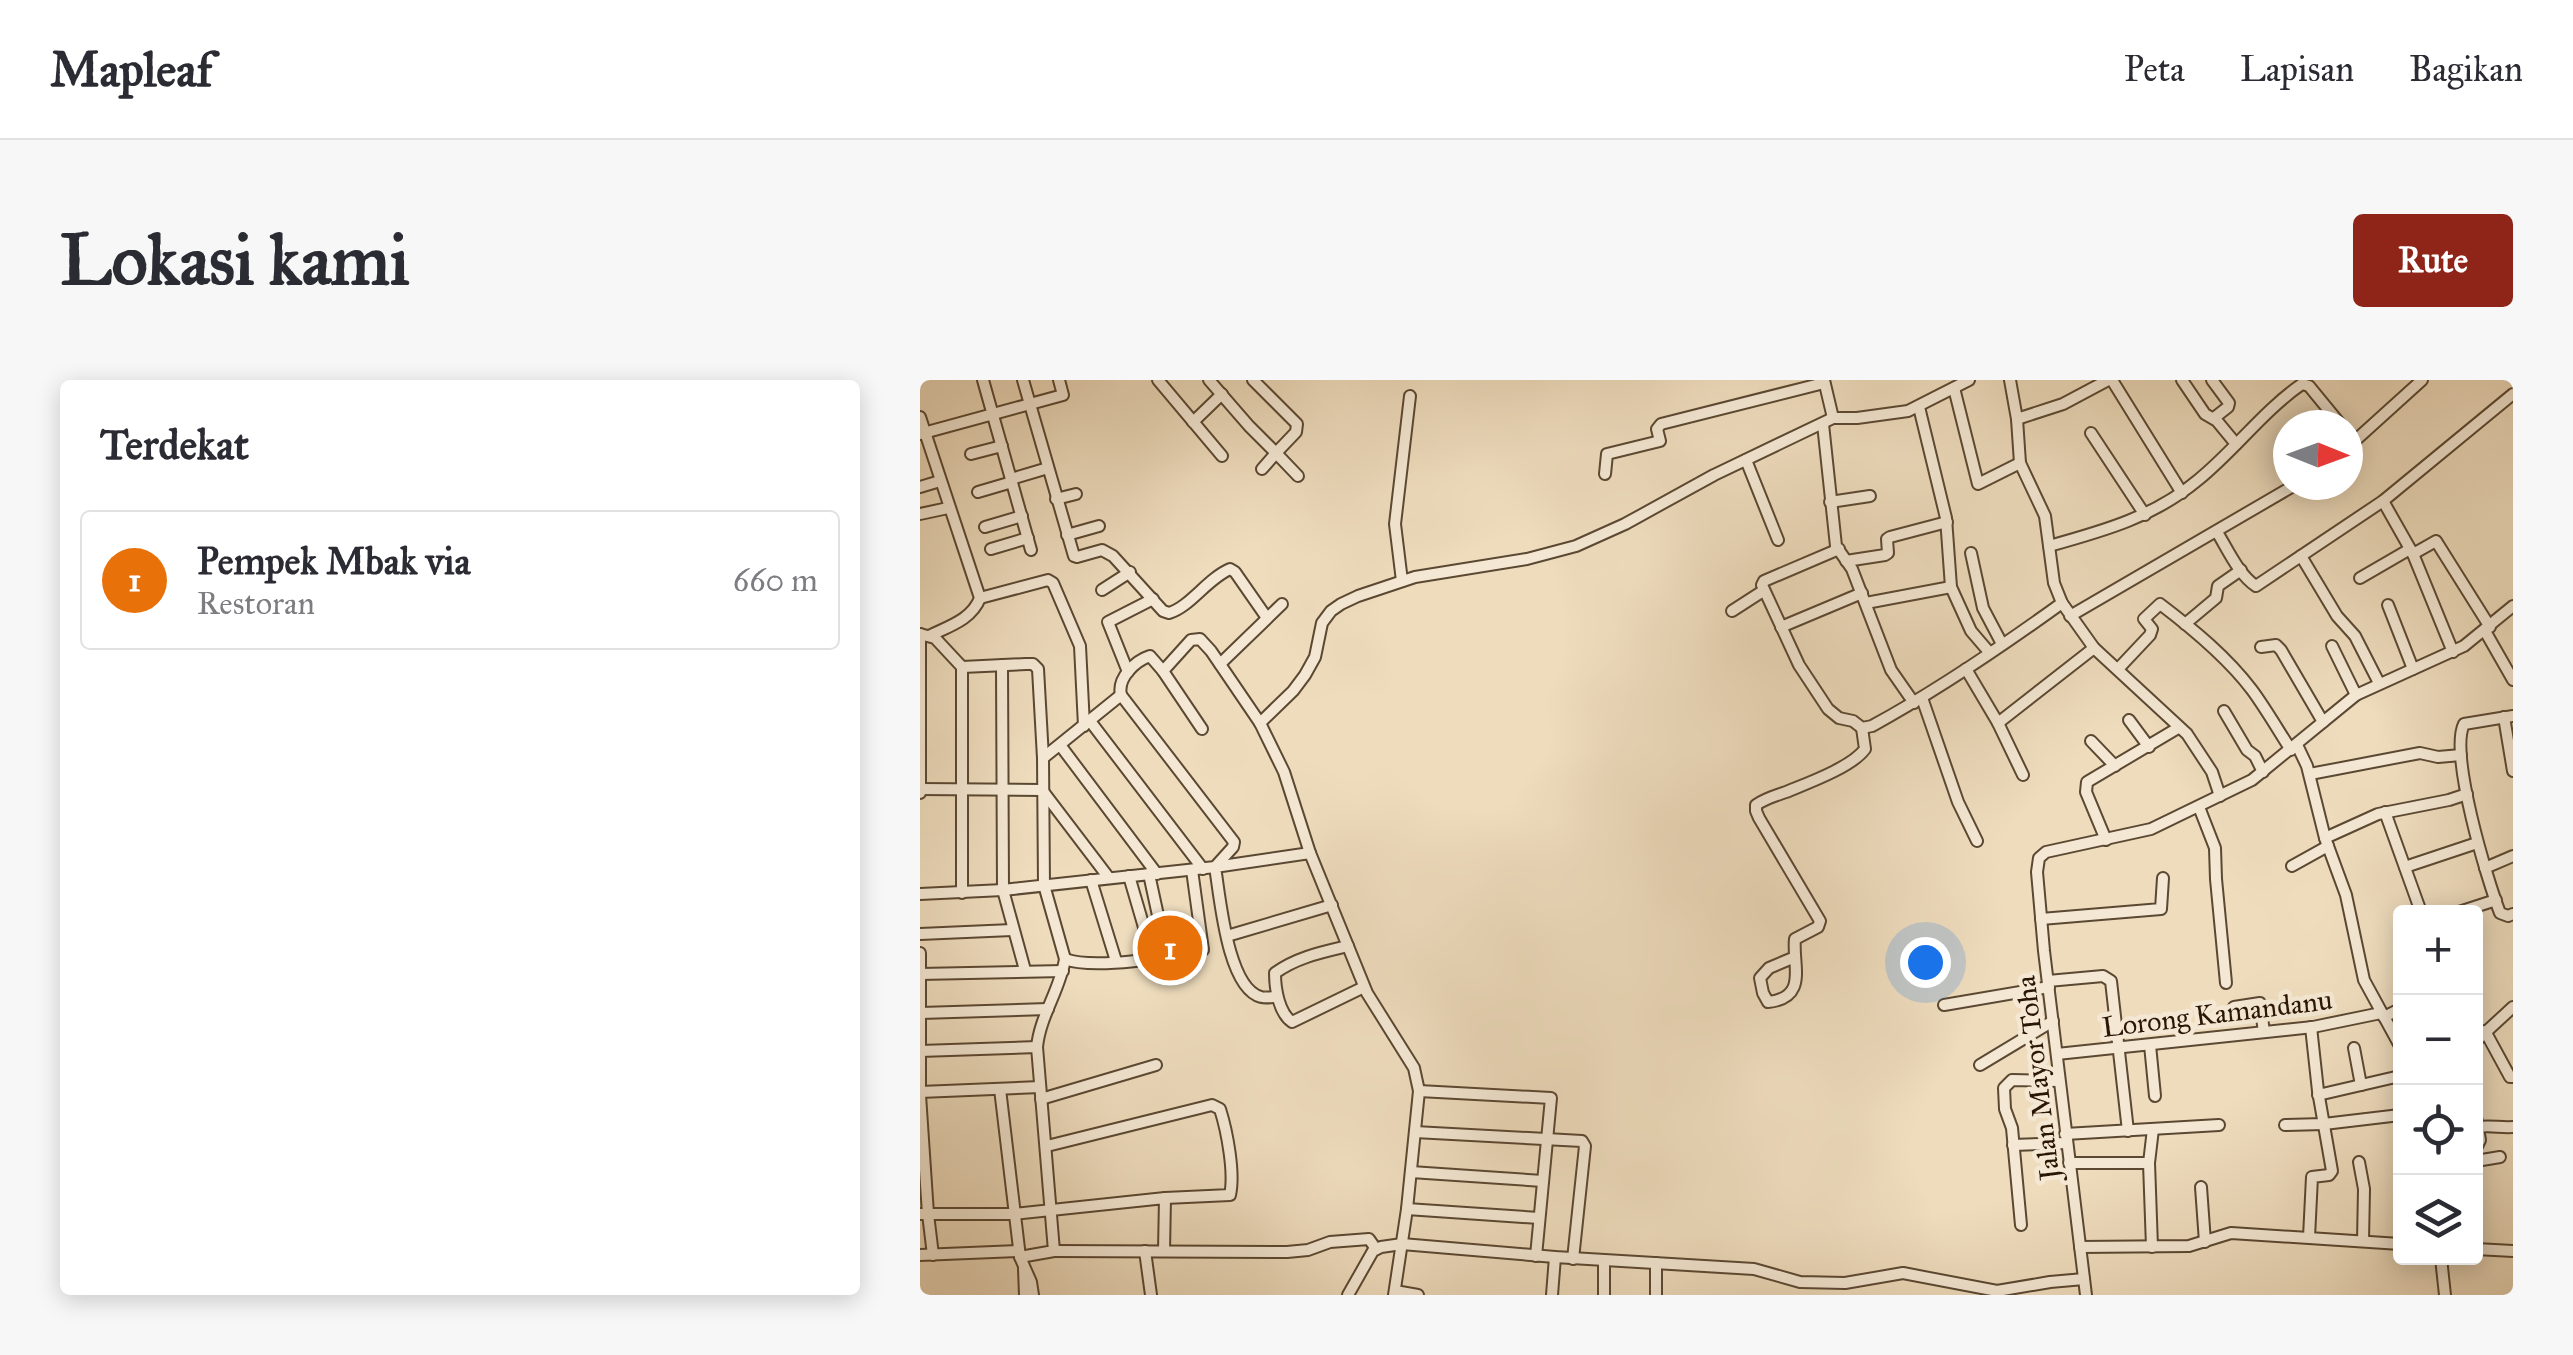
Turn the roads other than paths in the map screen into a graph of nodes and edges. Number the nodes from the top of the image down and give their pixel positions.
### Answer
1 (983, 380) edge
2 (1023, 380) edge
3 (1059, 380) edge
4 (1158, 380) edge
5 (1210, 380) edge
6 (1254, 380) edge
7 (2010, 380) edge
8 (2110, 380) edge
9 (2182, 380) edge
10 (2212, 380) edge
11 (2422, 380) edge
12 (1824, 382) edge
13 (1961, 383) edge
14 (1222, 394) junction
15 (2513, 394) edge
16 (1410, 396) dead end
17 (1030, 405) junction
18 (1918, 407) junction
19 (2329, 410) edge
20 (993, 416) junction
21 (920, 417) edge
22 (2214, 418) junction
23 (2017, 419) junction
24 (1828, 421) junction
25 (1192, 422) junction
26 (2363, 430) edge
27 (2091, 433) dead end
28 (922, 434) edge
29 (2236, 444) junction
30 (1002, 446) junction
31 (1276, 453) junction
32 (971, 454) dead end
33 (1222, 456) dead end
34 (1746, 460) junction
35 (2020, 463) junction
36 (1048, 468) junction
37 (1262, 469) dead end
38 (1605, 474) dead end
39 (1298, 476) dead end
40 (1012, 480) junction
41 (940, 481) junction
42 (920, 487) edge
43 (978, 492) dead end
44 (2182, 493) junction
45 (1076, 494) dead end
46 (1870, 496) dead end
47 (2273, 498) edge
48 (1056, 499) junction
49 (2383, 501) junction
50 (1830, 502) junction
51 (948, 508) junction
52 (920, 514) edge
53 (2145, 515) junction
54 (1022, 516) junction
55 (1947, 522) junction
56 (1100, 526) dead end
57 (985, 527) dead end
58 (2218, 532) junction
59 (1067, 535) junction
60 (1778, 540) dead end
61 (2049, 546) junction
62 (991, 548) dead end
63 (1839, 549) junction
64 (1972, 552) dead end
65 (2412, 552) junction
66 (2302, 556) junction
67 (1846, 560) junction
68 (2241, 570) junction
69 (1130, 572) junction
70 (2360, 578) dead end
71 (1402, 581) junction
72 (1951, 587) junction
73 (1102, 590) dead end
74 (1763, 591) junction
75 (980, 598) junction
76 (1864, 598) junction
77 (1153, 599) junction
78 (2062, 603) junction
79 (1282, 604) dead end
80 (2388, 604) dead end
81 (2513, 606) edge
82 (1732, 611) dead end
83 (2070, 616) junction
84 (1267, 618) junction
85 (2186, 624) junction
86 (1781, 627) junction
87 (2487, 629) junction
88 (924, 634) edge
89 (2002, 644) junction
90 (2261, 646) dead end
91 (2332, 646) dead end
92 (2094, 648) junction
93 (1989, 652) junction
94 (2452, 652) junction
95 (1220, 664) junction
96 (1002, 665) junction
97 (962, 667) junction
98 (2118, 669) junction
99 (2413, 669) junction
100 (1966, 670) junction
101 (1163, 671) junction
102 (1128, 672) junction
103 (920, 673) edge
104 (2513, 680) edge
105 (2379, 683) junction
106 (1121, 695) junction
107 (2356, 695) junction
108 (1918, 700) junction
109 (2224, 712) dead end
110 (920, 713) edge
111 (2509, 717) edge
112 (2128, 720) dead end
113 (2323, 722) junction
114 (1260, 723) junction
115 (1998, 723) junction
116 (1087, 724) junction
117 (1862, 728) junction
118 (2178, 728) junction
119 (1202, 729) dead end
120 (2091, 741) dead end
121 (1060, 745) junction
122 (2148, 748) junction
123 (2294, 748) junction
124 (920, 754) edge
125 (2460, 756) junction
126 (1042, 758) junction
127 (2115, 766) junction
128 (2513, 771) edge
129 (2263, 772) junction
130 (2310, 774) junction
131 (2024, 775) dead end
132 (962, 790) junction
133 (1002, 790) junction
134 (1042, 790) junction
135 (920, 792) edge
136 (2467, 794) junction
137 (2220, 796) junction
138 (2200, 807) junction
139 (2385, 812) junction
140 (2106, 840) junction
141 (1977, 841) dead end
142 (2326, 842) junction
143 (2476, 843) junction
144 (1310, 853) junction
145 (2513, 856) edge
146 (2292, 866) dead end
147 (2405, 867) junction
148 (1204, 868) junction
149 (2485, 868) junction
150 (1153, 874) junction
151 (1129, 876) junction
152 (1109, 878) junction
153 (2164, 878) dead end
154 (1091, 880) junction
155 (1044, 886) junction
156 (1003, 890) junction
157 (962, 893) junction
158 (920, 894) edge
159 (2496, 900) junction
160 (1332, 905) junction
161 (2419, 905) edge
162 (2481, 905) edge
163 (2513, 914) edge
164 (2041, 920) junction
165 (1012, 930) junction
166 (920, 934) edge
167 (1228, 940) junction
168 (1348, 946) junction
169 (1203, 950) junction
170 (920, 953) edge
171 (1167, 957) junction
172 (1153, 958) junction
173 (1795, 958) junction
174 (1116, 962) junction
175 (1064, 965) junction
176 (1025, 970) junction
177 (920, 974) edge
178 (2226, 983) dead end
179 (2049, 984) junction
180 (1364, 987) junction
181 (1277, 997) junction
182 (1944, 1005) dead end
183 (2234, 1007) dead end
184 (2513, 1007) edge
185 (1048, 1009) junction
186 (2393, 1011) edge
187 (921, 1013) edge
188 (2383, 1015) junction
189 (2053, 1021) junction
190 (2311, 1027) junction
191 (2485, 1031) joint
192 (2264, 1032) junction
193 (2393, 1033) edge
194 (2150, 1045) junction
195 (1037, 1047) junction
196 (2354, 1048) dead end
197 (2120, 1049) junction
198 (920, 1051) edge
199 (2057, 1054) junction
200 (1156, 1065) dead end
201 (1980, 1065) dead end
202 (2513, 1077) edge
203 (2393, 1078) edge
204 (2060, 1081) junction
205 (2361, 1085) junction
206 (1000, 1089) junction
207 (1419, 1091) junction
208 (920, 1092) edge
209 (1041, 1093) junction
210 (2318, 1095) junction
211 (2155, 1096) dead end
212 (2393, 1116) edge
213 (2483, 1123) edge
214 (2324, 1124) junction
215 (2218, 1125) dead end
216 (2285, 1125) dead end
217 (2513, 1127) edge
218 (2153, 1129) junction
219 (2128, 1130) junction
220 (1415, 1132) junction
221 (920, 1135) edge
222 (2066, 1138) junction
223 (1547, 1140) junction
224 (2013, 1145) junction
225 (1046, 1146) junction
226 (2483, 1155) edge
227 (2500, 1157) dead end
228 (2359, 1162) dead end
229 (2069, 1163) junction
230 (2150, 1163) junction
231 (1410, 1172) junction
232 (923, 1173) edge
233 (1542, 1180) junction
234 (2202, 1187) dead end
235 (1165, 1198) junction
236 (1407, 1209) junction
237 (1052, 1211) junction
238 (924, 1214) edge
239 (1014, 1214) junction
240 (1539, 1218) junction
241 (2021, 1225) dead end
242 (2309, 1237) junction
243 (2363, 1240) junction
244 (2206, 1242) junction
245 (2393, 1243) edge
246 (1402, 1244) junction
247 (2152, 1246) junction
248 (2080, 1247) junction
249 (1376, 1249) junction
250 (2483, 1249) edge
251 (1054, 1251) junction
252 (1145, 1251) junction
253 (1164, 1251) junction
254 (2513, 1251) edge
255 (926, 1255) edge
256 (1536, 1256) junction
257 (1554, 1257) junction
258 (1573, 1258) junction
259 (1021, 1259) junction
260 (1604, 1261) junction
261 (1656, 1264) junction
262 (2442, 1265) edge
263 (2084, 1279) junction
264 (2015, 1292) edge
265 (1395, 1293) edge
266 (1025, 1295) edge
267 (1033, 1295) edge
268 (1151, 1295) edge
269 (1348, 1295) edge
270 (1418, 1295) edge
271 (1552, 1295) edge
272 (1604, 1295) edge
273 (1656, 1295) edge
274 (2086, 1295) edge
275 (2445, 1295) edge

1 - 20 street
2 - 17 street
3 - 17 street
4 - 25 street
5 - 14 street
6 - 31 street
7 - 23 street
8 - 23 street
8 - 44 street
9 - 22 street
10 - 22 street
11 - 26 street
12 - 24 street
12 - 38 street
13 - 18 street
13 - 35 street
14 - 25 street
14 - 31 street
15 - 49 street
16 - 71 street
17 - 20 street
17 - 36 street
18 - 24 street
18 - 55 street
19 - 29 street
20 - 28 street
20 - 30 street
21 - 28 street
22 - 29 street
23 - 35 street
24 - 34 street
24 - 50 street
25 - 33 street
27 - 53 street
28 - 41 street
29 - 44 street
30 - 32 street
30 - 40 street
31 - 37 street
31 - 39 street
34 - 60 street
34 - 71 street
35 - 61 street
36 - 40 street
36 - 48 street
40 - 43 street
40 - 54 street
41 - 42 street
41 - 51 street
44 - 53 street
45 - 48 street
46 - 50 street
47 - 58 street
48 - 59 street
49 - 65 street
49 - 66 street
50 - 63 street
51 - 52 street
51 - 75 street
53 - 61 street
54 - 57 street
54 - 62 street
55 - 67 street
55 - 72 street
56 - 59 street
58 - 68 street
58 - 83 street
59 - 69 street
61 - 78 street
63 - 67 street
63 - 74 street
64 - 89 street
65 - 70 street
65 - 87 street
65 - 94 street
66 - 68 street
66 - 105 street
67 - 76 street
68 - 85 street
69 - 73 street
69 - 77 street
71 - 114 street
72 - 76 street
72 - 93 street
74 - 82 street
74 - 86 street
75 - 88 street
75 - 116 street
76 - 86 street
76 - 108 street
77 - 84 street
77 - 102 street
78 - 83 street
78 - 89 street
79 - 84 street
80 - 99 street
81 - 87 street
83 - 92 street
84 - 95 street
85 - 98 street
85 - 123 street
86 - 117 street
87 - 94 street
87 - 104 street
88 - 97 street
88 - 103 street
89 - 93 street
90 - 113 street
91 - 107 street
92 - 98 street
92 - 115 street
93 - 100 street
94 - 99 street
95 - 101 street
95 - 114 street
96 - 97 street
96 - 126 street
96 - 133 street
97 - 132 street
98 - 118 street
99 - 105 street
100 - 108 street
100 - 115 street
101 - 102 street
101 - 119 street
102 - 106 street
103 - 110 street
105 - 107 street
106 - 116 street
106 - 148 street
107 - 113 street
108 - 117 street
108 - 141 street
109 - 129 street
110 - 124 street
111 - 125 street
111 - 128 street
112 - 122 street
113 - 123 street
114 - 144 street
115 - 131 street
116 - 121 street
116 - 148 street
117 - 173 street
118 - 122 street
118 - 137 street
120 - 127 street
121 - 126 street
121 - 150 street
122 - 127 street
123 - 129 street
123 - 130 street
124 - 135 street
125 - 130 street
125 - 136 street
126 - 134 street
127 - 140 street
129 - 137 street
130 - 142 street
132 - 133 street
132 - 135 street
132 - 157 street
133 - 134 street
133 - 156 street
134 - 152 street
134 - 155 street
136 - 139 street
136 - 143 street
137 - 138 street
138 - 140 street
138 - 178 street
139 - 142 street
139 - 147 street
140 - 164 street, Jalan Mayor Toha
142 - 146 street
142 - 188 street
143 - 147 street
143 - 149 street
144 - 148 street
144 - 160 street
145 - 149 street
147 - 161 street
148 - 150 street
148 - 167 street
148 - 169 street
149 - 159 street
150 - 151 street
150 - 171 street
151 - 152 street
151 - 172 street
152 - 154 street
153 - 164 street
154 - 155 street
154 - 174 street
155 - 156 street
155 - 175 street
156 - 157 street
156 - 165 street
157 - 158 street
159 - 162 street
159 - 163 street
160 - 167 street
160 - 168 street
164 - 179 street, Jalan Mayor Toha
165 - 166 street
165 - 176 street
167 - 169 street
167 - 181 street
168 - 180 street
168 - 181 street
169 - 171 street
170 - 177 street
171 - 172 street
172 - 174 street
173 - 173 street
174 - 175 street
175 - 176 street
175 - 185 street
176 - 177 street
177 - 187 street
179 - 182 street
179 - 189 street, Jalan Mayor Toha
179 - 197 street
180 - 181 street
180 - 207 street
183 - 192 street
184 - 191 street
185 - 187 street
185 - 195 street
186 - 188 street, Lorong Kamandanu
187 - 198 street
188 - 190 street, Lorong Kamandanu
188 - 193 street
189 - 199 street, Jalan Mayor Toha
189 - 201 street
190 - 192 street, Lorong Kamandanu
190 - 210 street
191 - 202 street
192 - 194 street, Lorong Kamandanu
194 - 197 street, Lorong Kamandanu
194 - 211 street
195 - 198 street
195 - 209 street
196 - 205 street
197 - 199 street, Lorong Kamandanu
197 - 219 street
198 - 208 street
199 - 204 street, Jalan Mayor Toha
200 - 209 street
203 - 205 street
204 - 222 street, Jalan Mayor Toha
204 - 224 street
205 - 210 street
206 - 208 street
206 - 209 street
206 - 239 street
207 - 220 street
207 - 223 street
208 - 221 street
209 - 225 street
210 - 214 street
212 - 214 street
213 - 217 street
214 - 216 street
214 - 242 street
215 - 218 street
218 - 219 street
218 - 230 street
219 - 222 street
220 - 223 street
220 - 231 street
221 - 232 street
222 - 224 street
222 - 229 street, Jalan Mayor Toha
223 - 233 street
223 - 258 street
224 - 241 street
225 - 235 street
225 - 237 street
226 - 227 street
228 - 243 street
229 - 230 street
229 - 248 street, Jalan Mayor Toha
230 - 247 street
231 - 233 street
231 - 236 street
232 - 238 street
233 - 240 street
234 - 244 street
235 - 237 street
235 - 253 street
236 - 240 street
236 - 246 street
237 - 239 street
237 - 251 street
238 - 239 street
238 - 255 street
239 - 259 street
240 - 256 street
242 - 243 street
242 - 244 street
243 - 245 street
244 - 247 street
246 - 249 street
246 - 256 street
246 - 265 street
247 - 248 street
248 - 263 street, Jalan Mayor Toha
249 - 253 street
249 - 269 street
250 - 254 street
251 - 252 street
251 - 259 street
252 - 253 street
252 - 268 street
255 - 259 street
256 - 257 street
257 - 258 street
257 - 271 street
258 - 260 street
259 - 266 street
259 - 267 street
260 - 261 street
260 - 272 street
261 - 264 street
261 - 273 street
262 - 275 street
263 - 264 street
263 - 274 street, Jalan Mayor Toha
265 - 270 street

